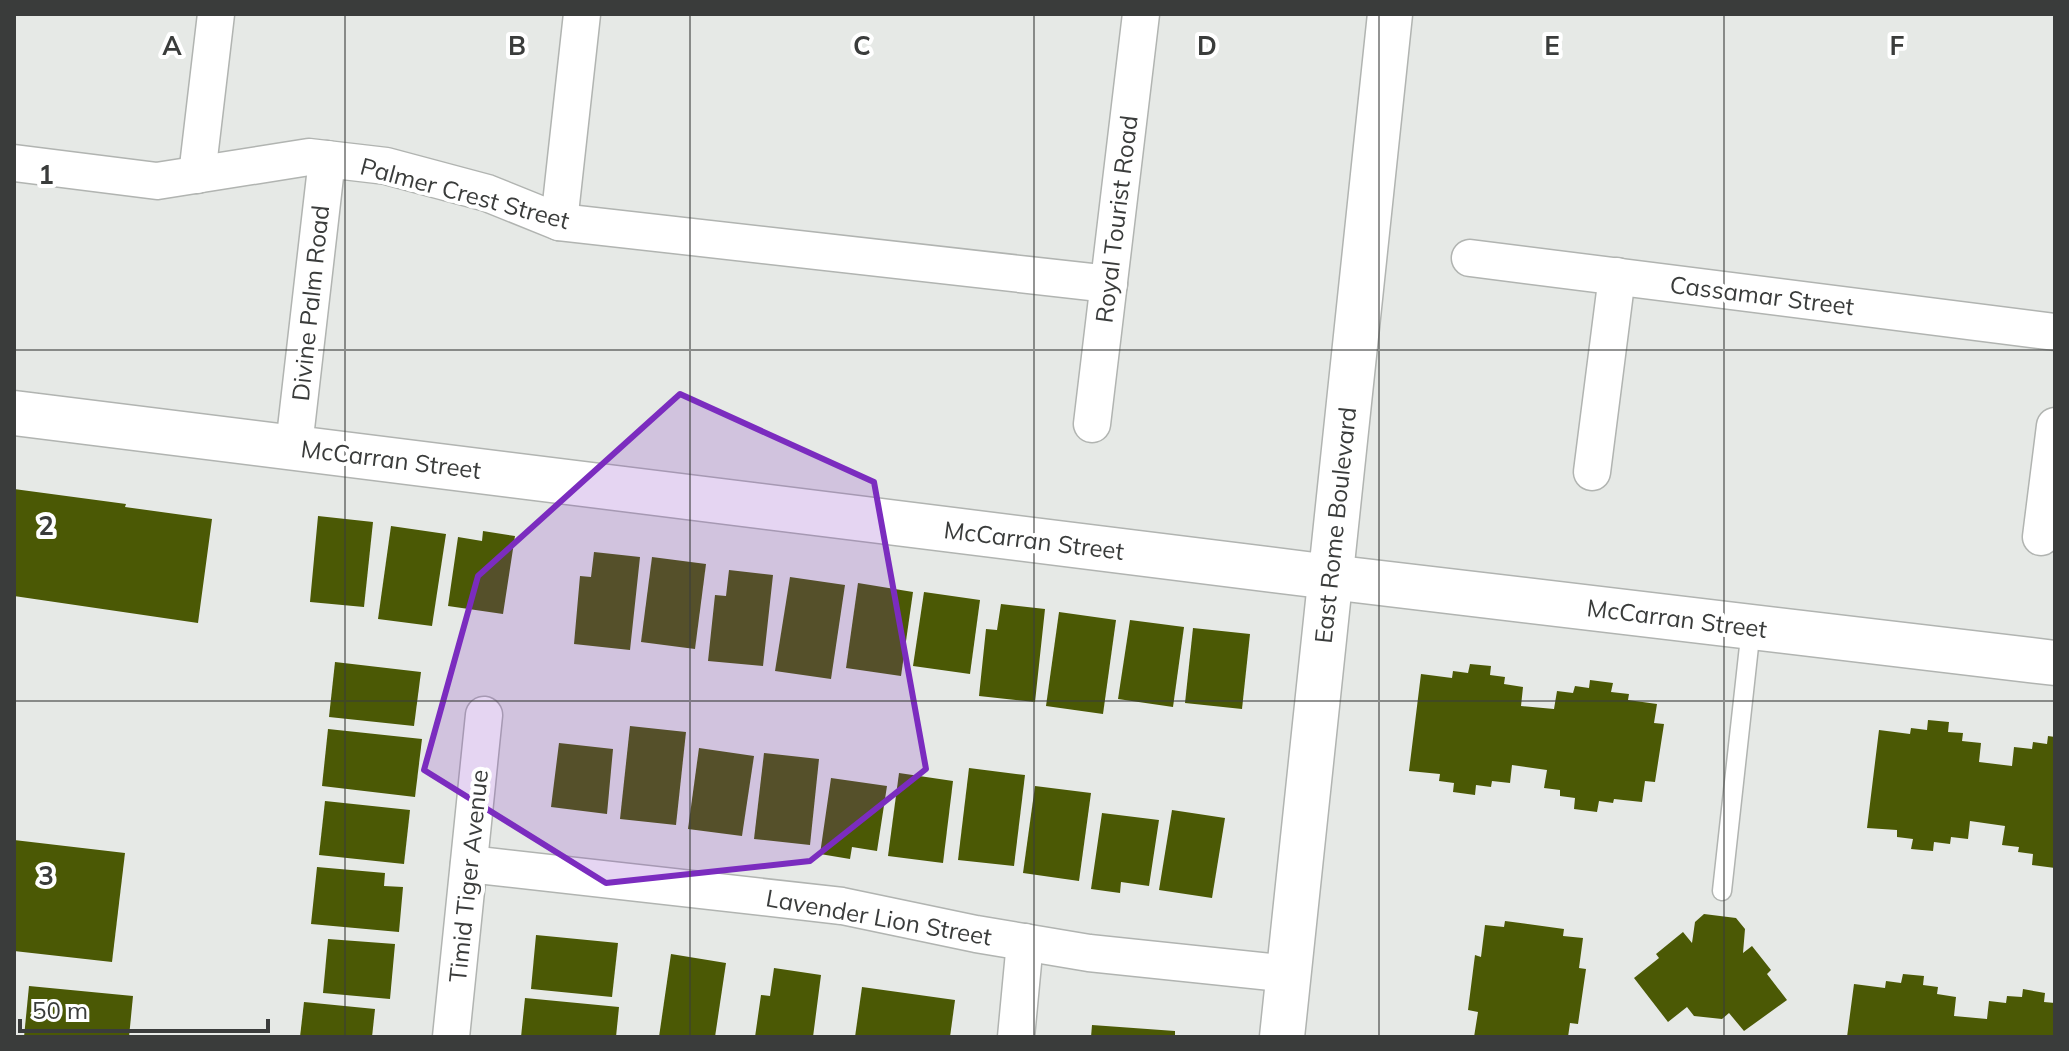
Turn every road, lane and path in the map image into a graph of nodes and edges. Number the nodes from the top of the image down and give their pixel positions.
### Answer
1 (216, 14) edge
2 (582, 14) edge
3 (1141, 14) edge
4 (1390, 14) edge
5 (327, 159) junction
6 (14, 163) edge
7 (197, 175) junction
8 (559, 222) junction
9 (1470, 258) dead end
10 (1617, 276) junction
11 (1109, 284) junction
12 (2055, 332) edge
13 (14, 413) edge
14 (1092, 424) dead end
15 (2055, 426) edge
16 (294, 446) junction
17 (1592, 472) dead end
18 (2041, 537) dead end
19 (1330, 577) junction
20 (1751, 627) junction
21 (2055, 663) edge
22 (484, 715) dead end
23 (469, 864) junction
24 (1722, 891) dead end
25 (1025, 942) junction
26 (1289, 974) junction
27 (451, 1037) edge
28 (1016, 1037) edge
29 (1282, 1037) edge

1 - 7 street
2 - 8 street
3 - 11 street, Royal Tourist Road
4 - 19 street, East Rome Boulevard
5 - 7 street, Palmer Crest Street
5 - 8 street, Palmer Crest Street
5 - 16 street, Divine Palm Road
6 - 7 street, Palmer Crest Street
8 - 11 street, Palmer Crest Street
9 - 10 street, Cassamar Street
10 - 12 street, Cassamar Street
10 - 17 street
11 - 14 street, Royal Tourist Road
13 - 16 street, McCarran Street
15 - 18 street
16 - 19 street, McCarran Street
19 - 20 street, McCarran Street
19 - 26 street, East Rome Boulevard
20 - 21 street, McCarran Street
20 - 24 lane
22 - 23 street, Timid Tiger Avenue
23 - 25 street, Lavender Lion Street
23 - 27 street, Timid Tiger Avenue
25 - 26 street, Lavender Lion Street
25 - 28 street
26 - 29 street, East Rome Boulevard

